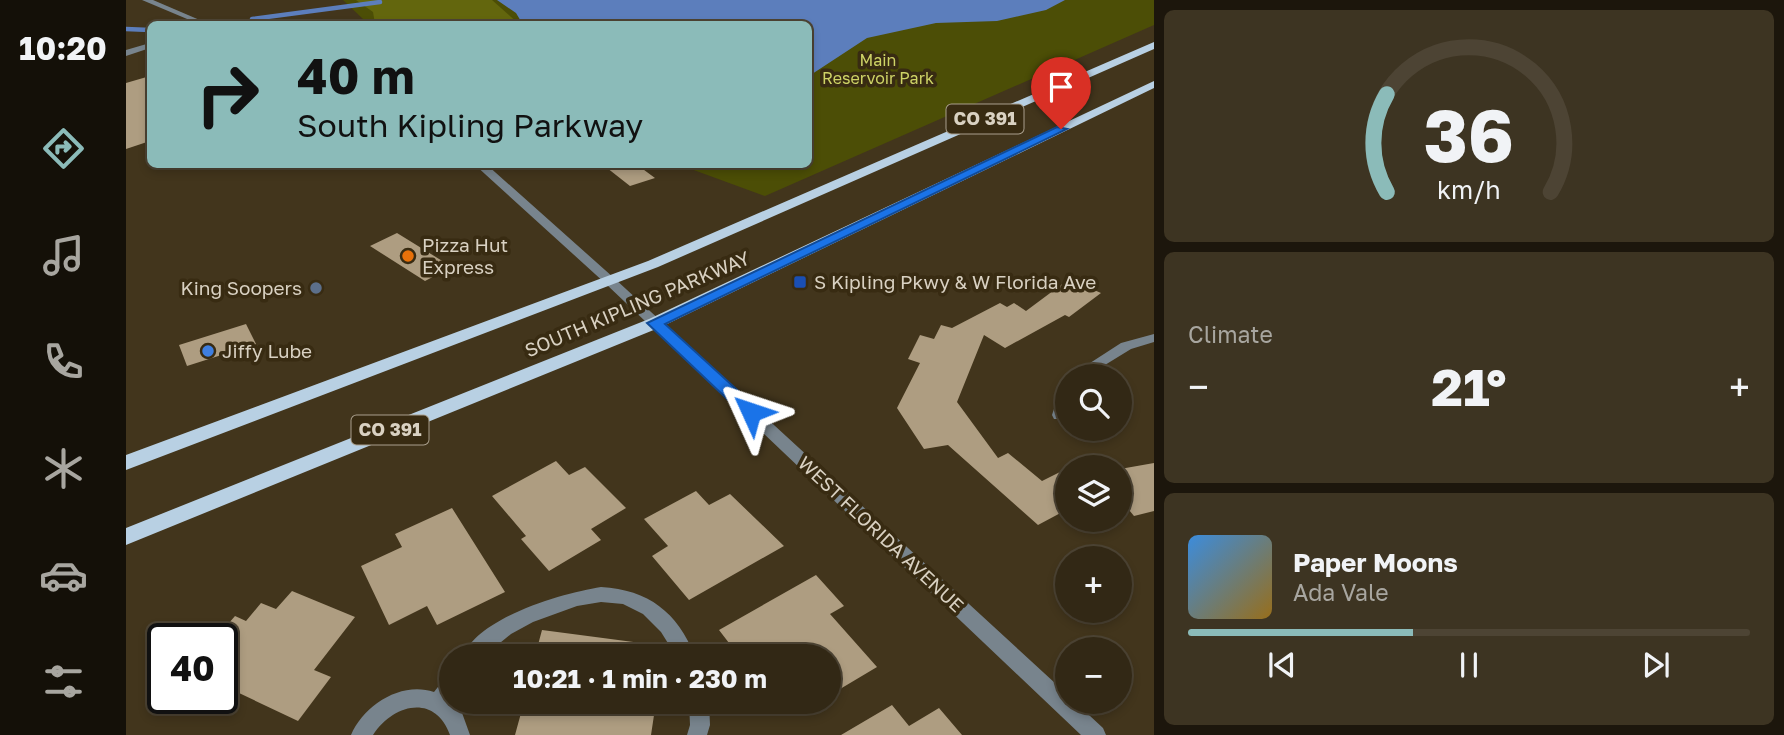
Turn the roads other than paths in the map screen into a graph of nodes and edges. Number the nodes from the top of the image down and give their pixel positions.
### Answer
1 (146, 0) edge
2 (198, 21) edge
3 (1154, 45) edge
4 (147, 46) edge
5 (126, 53) edge
6 (1154, 84) edge
7 (483, 168) edge
8 (610, 281) junction
9 (655, 323) junction
10 (1154, 338) edge
11 (1097, 364) edge
12 (126, 463) edge
13 (126, 537) edge
14 (481, 644) edge
15 (679, 644) edge
16 (438, 702) joint
17 (700, 714) edge
18 (361, 735) edge
19 (460, 735) edge
20 (697, 735) edge
21 (1096, 735) edge

1 - 2 street
3 - 8 main road, SOUTH KIPLING PARKWAY / CO 391
4 - 5 street
6 - 9 main road, SOUTH KIPLING PARKWAY / CO 391
7 - 8 street, WEST FLORIDA AVENUE
8 - 9 street, WEST FLORIDA AVENUE
8 - 12 main road, SOUTH KIPLING PARKWAY / CO 391
9 - 13 main road, SOUTH KIPLING PARKWAY / CO 391
9 - 21 street, WEST FLORIDA AVENUE
10 - 11 street
14 - 15 street
16 - 18 street
16 - 19 street
17 - 20 street

